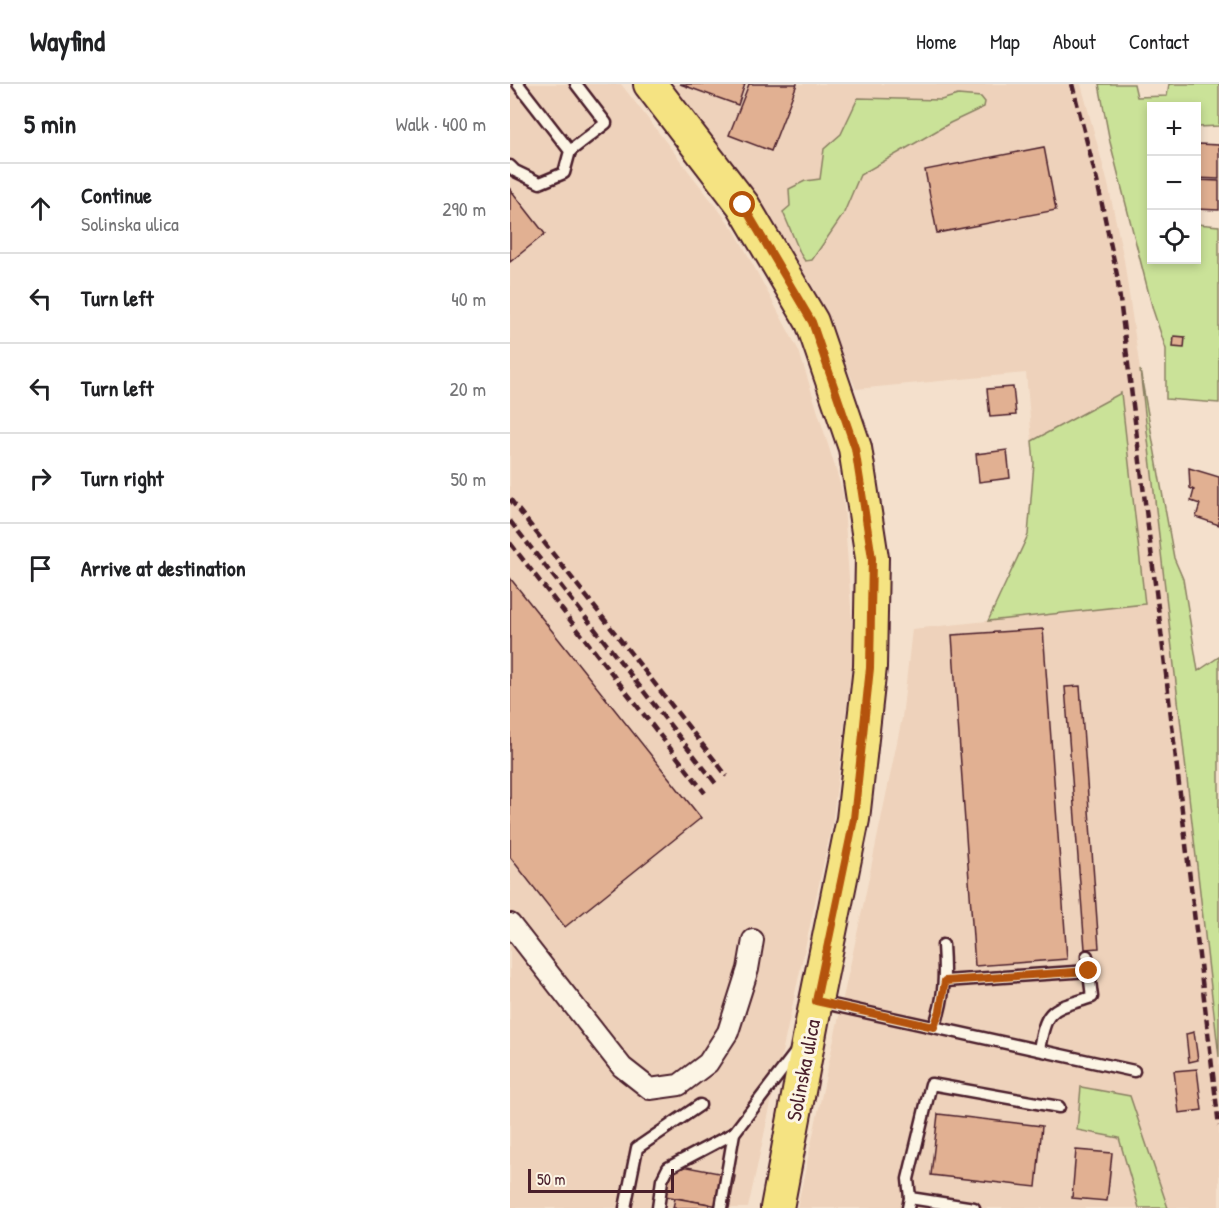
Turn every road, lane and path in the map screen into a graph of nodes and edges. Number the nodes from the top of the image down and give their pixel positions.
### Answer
1 (518, 84) edge
2 (576, 84) edge
3 (655, 87) edge
4 (570, 151) junction
5 (510, 165) edge
6 (510, 924) edge
7 (753, 939) dead end
8 (943, 945) dead end
9 (1088, 956) dead end
10 (1089, 971) junction
11 (945, 981) junction
12 (816, 1001) junction
13 (934, 1027) junction
14 (811, 1033) junction
15 (1039, 1050) junction
16 (1134, 1071) dead end
17 (700, 1105) dead end
18 (1059, 1107) dead end
19 (734, 1133) junction
20 (909, 1203) edge
21 (625, 1208) edge
22 (658, 1208) edge
23 (722, 1208) edge
24 (777, 1208) edge
25 (974, 1208) edge

1 - 4 lane
2 - 4 lane
3 - 12 main road, Solinska ulica
4 - 5 lane
6 - 7 street
8 - 11 lane
9 - 10 lane
10 - 11 lane
10 - 15 lane
11 - 13 lane
12 - 13 lane
12 - 14 main road, Solinska ulica
13 - 15 lane
14 - 19 lane
14 - 24 main road, Solinska ulica
15 - 16 lane
17 - 21 lane
18 - 20 lane
19 - 22 lane
19 - 23 lane
20 - 25 lane

